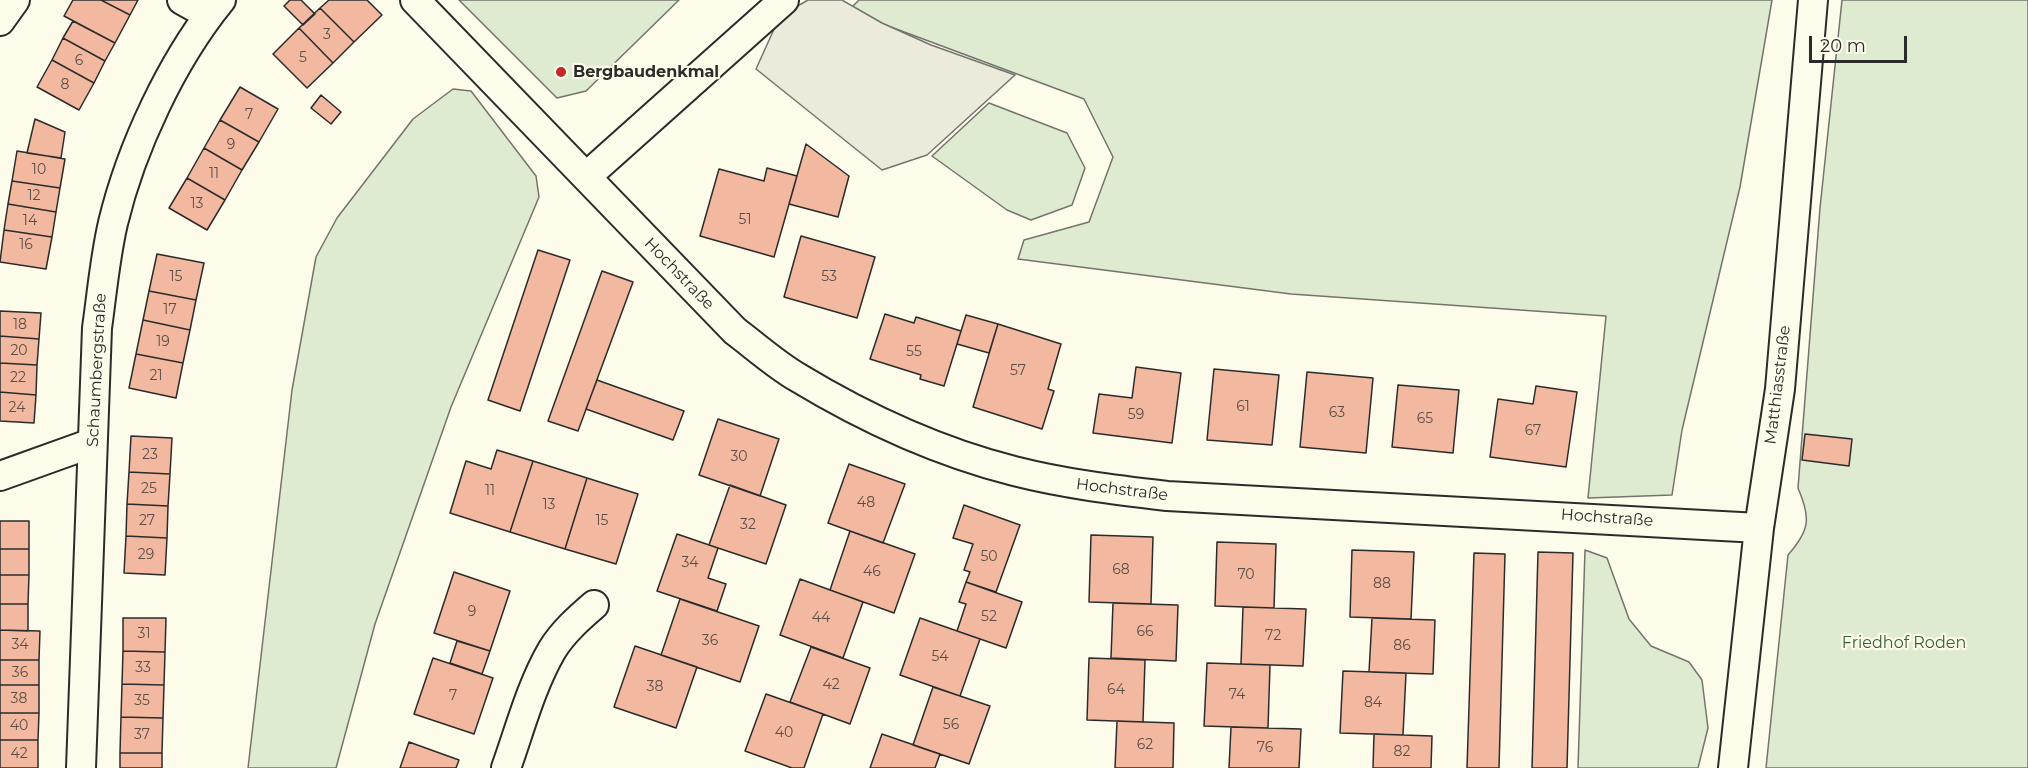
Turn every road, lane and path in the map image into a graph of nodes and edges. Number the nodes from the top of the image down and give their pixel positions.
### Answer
1 (15, 0) edge
2 (182, 0) edge
3 (415, 0) edge
4 (784, 0) edge
5 (1813, 0) edge
6 (215, 8) edge
7 (0, 21) edge
8 (587, 176) junction
9 (92, 443) junction
10 (0, 476) edge
11 (1760, 528) junction
12 (594, 605) dead end
13 (81, 768) edge
14 (506, 768) edge
15 (1733, 768) edge

1 - 7 street
2 - 6 street
3 - 8 street, Hochstraße
4 - 8 street
5 - 11 street, Matthiasstraße
6 - 9 street, Schaumbergstraße
8 - 11 street, Hochstraße
9 - 10 street
9 - 13 street, Schaumbergstraße
11 - 15 street, Matthiasstraße
12 - 14 street

